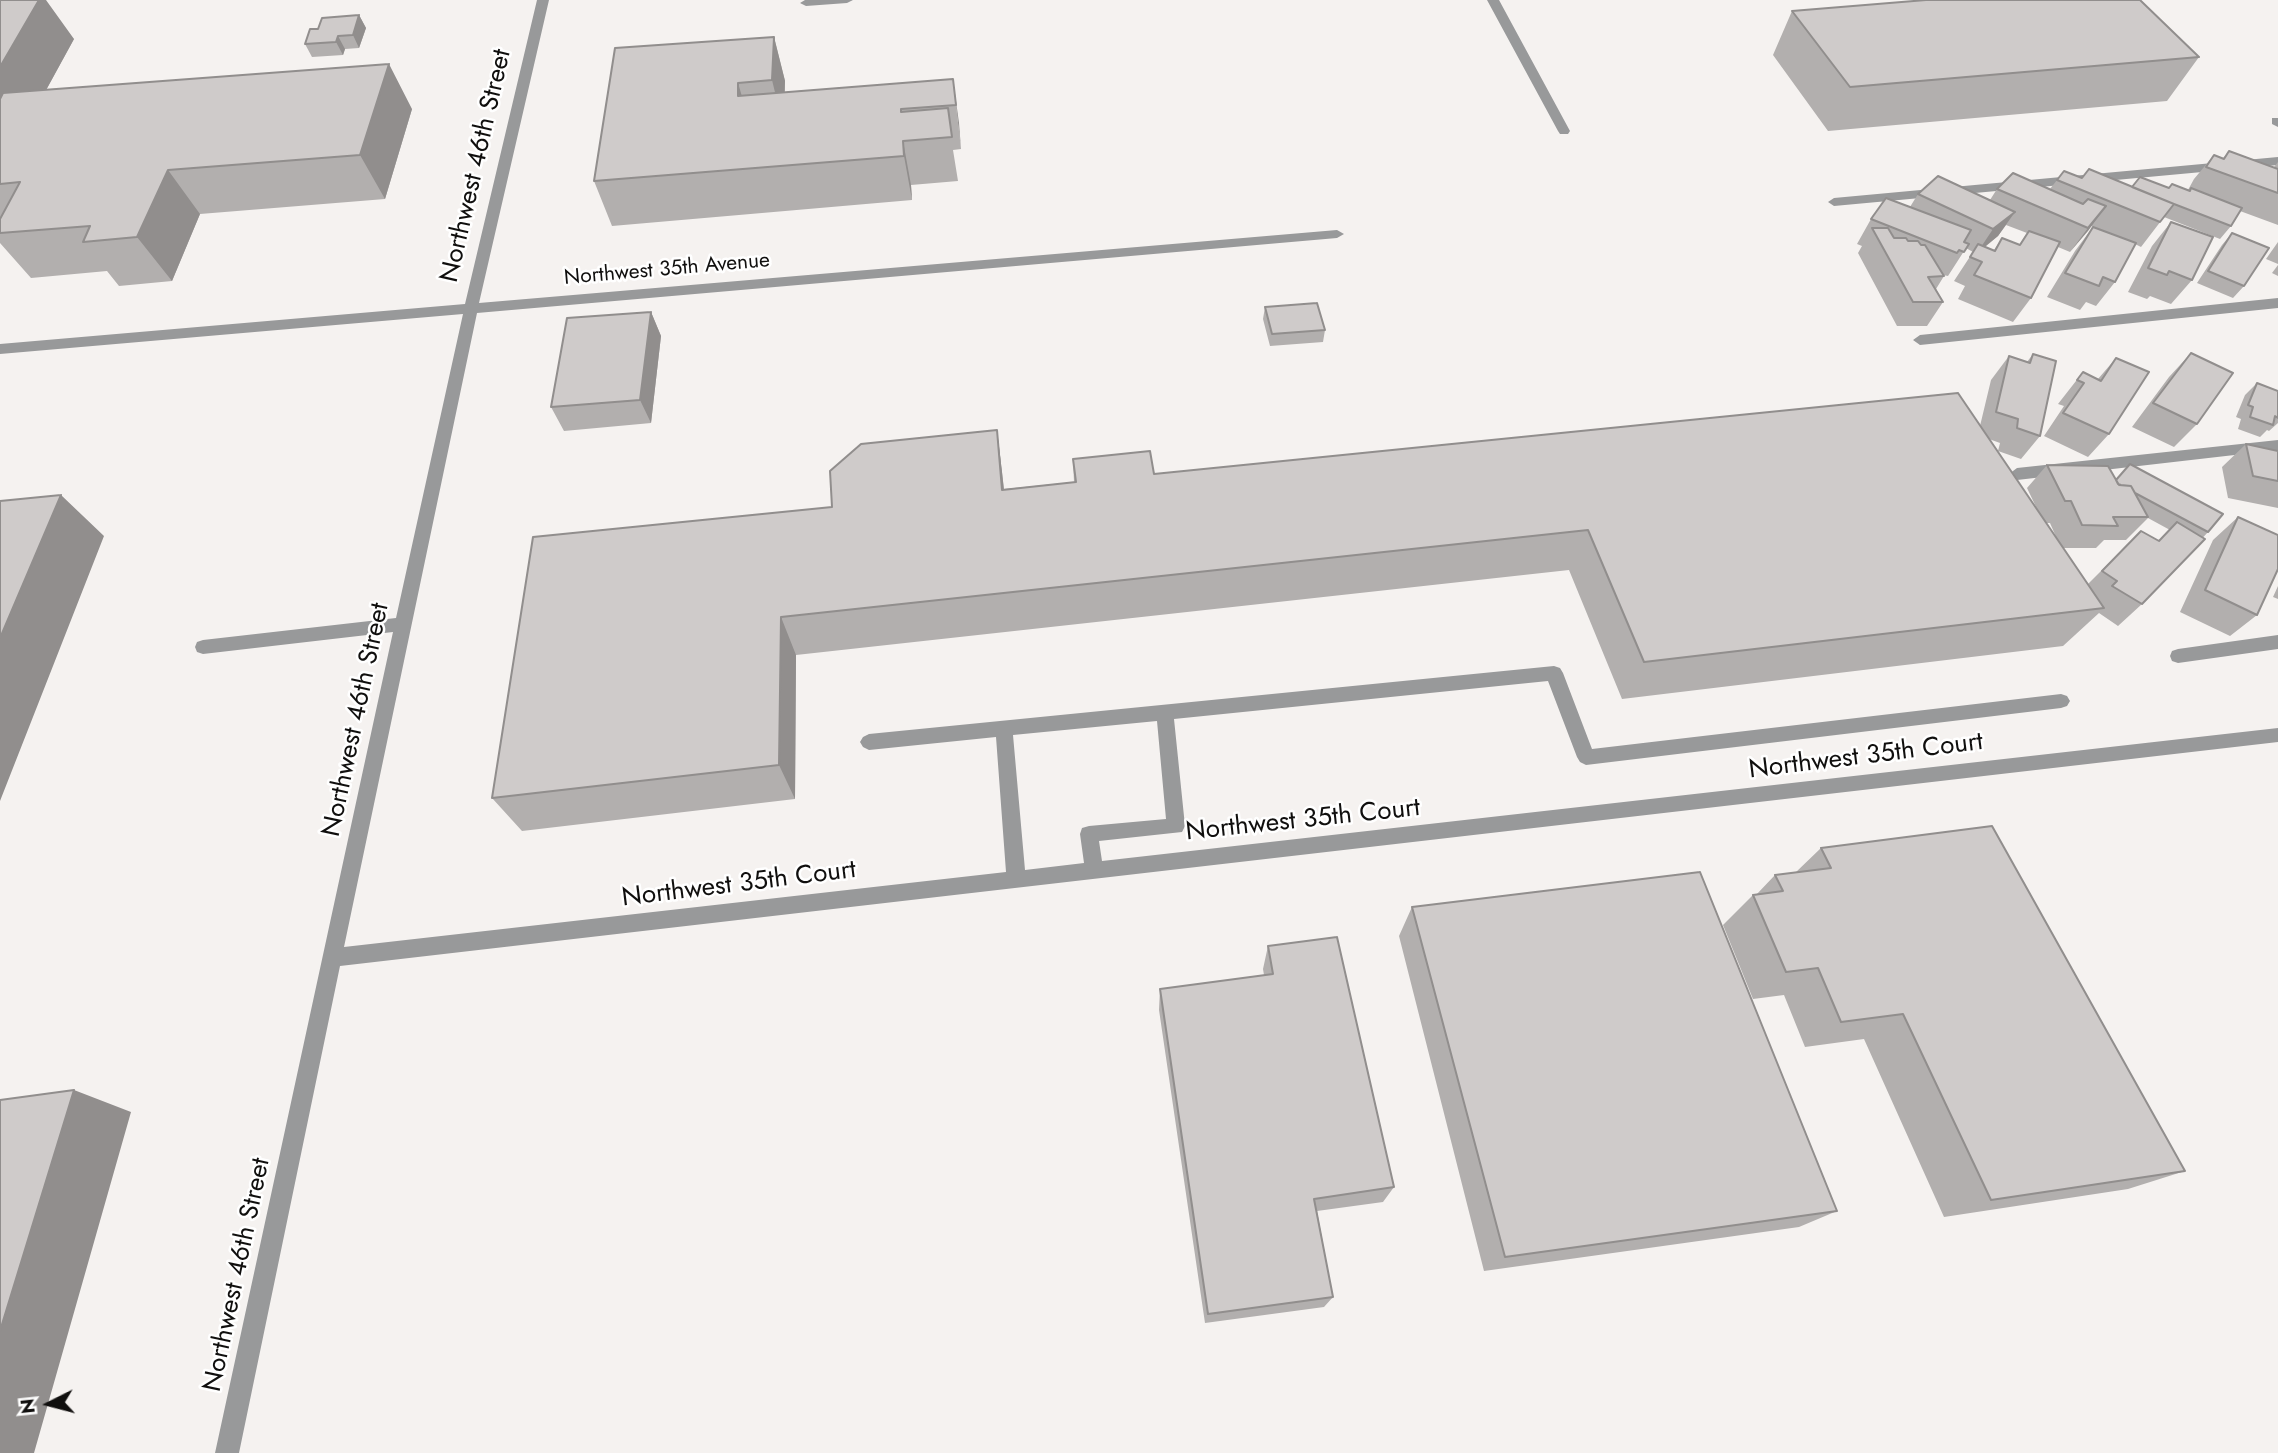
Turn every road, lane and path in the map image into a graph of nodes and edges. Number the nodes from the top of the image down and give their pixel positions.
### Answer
1 (543, 0) edge
2 (847, 0) edge
3 (1493, 0) edge
4 (806, 3) dead end
5 (1564, 131) dead end
6 (2278, 161) edge
7 (1834, 202) dead end
8 (1337, 234) dead end
9 (2278, 303) edge
10 (471, 307) junction
11 (1920, 340) dead end
12 (0, 349) edge
13 (2278, 445) edge
14 (2017, 474) edge
15 (404, 625) junction
16 (2278, 642) edge
17 (203, 647) dead end
18 (2178, 656) dead end
19 (2061, 701) dead end
20 (1165, 712) junction
21 (1004, 729) junction
22 (2278, 735) edge
23 (869, 742) dead end
24 (1094, 871) junction
25 (1016, 880) junction
26 (333, 958) junction
27 (227, 1453) edge

1 - 10 street, Northwest 46th Street
2 - 4 street
3 - 5 street
6 - 7 street
8 - 10 street, Northwest 35th Avenue
9 - 11 street
10 - 12 street, Northwest 35th Avenue
10 - 15 street, Northwest 46th Street
13 - 14 street
15 - 17 street
15 - 26 street, Northwest 46th Street
16 - 18 street
19 - 20 street
20 - 21 street
20 - 24 street
21 - 23 street
21 - 25 street
22 - 24 street, Northwest 35th Court
24 - 25 street, Northwest 35th Court
25 - 26 street, Northwest 35th Court
26 - 27 street, Northwest 46th Street

